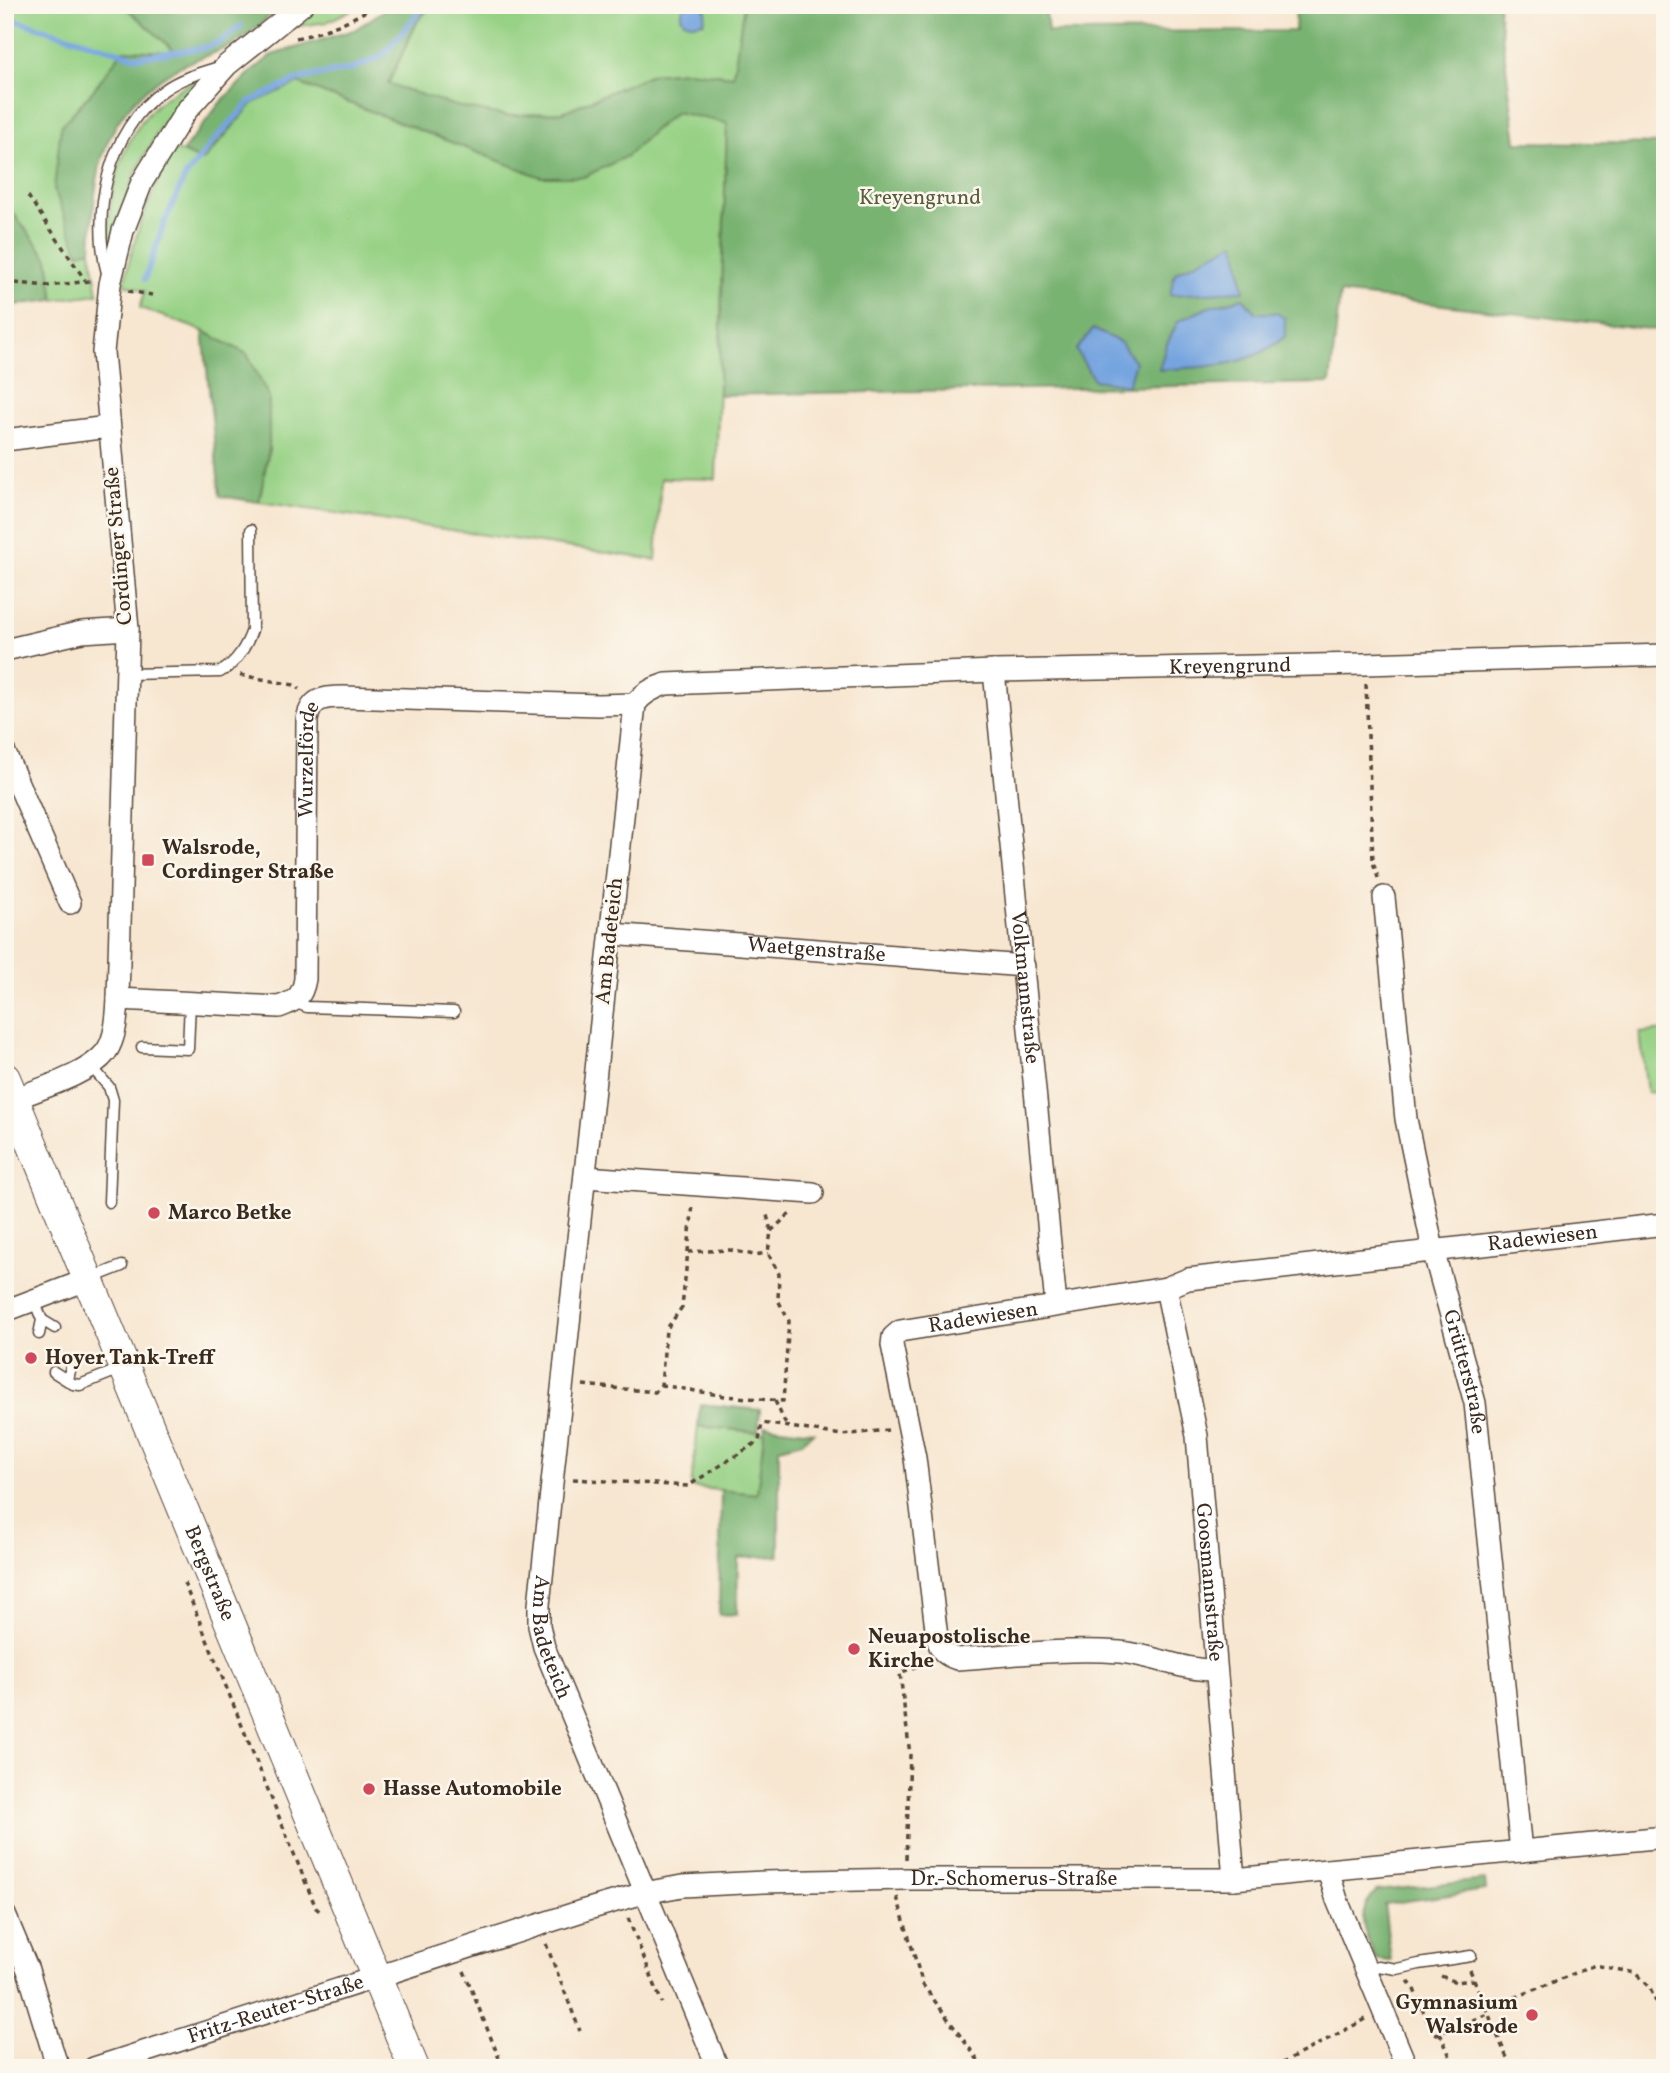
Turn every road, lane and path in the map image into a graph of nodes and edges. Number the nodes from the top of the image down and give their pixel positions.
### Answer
1 (302, 5) edge
2 (376, 5) edge
3 (259, 39) junction
4 (227, 65) junction
5 (28, 196) dead end
6 (85, 280) junction
7 (5, 282) edge
8 (110, 284) junction
9 (108, 427) junction
10 (5, 440) edge
11 (251, 530) dead end
12 (128, 629) junction
13 (5, 650) edge
14 (1665, 655) edge
15 (1365, 664) junction
16 (994, 671) junction
17 (220, 672) junction
18 (127, 674) junction
19 (315, 701) junction
20 (635, 704) junction
21 (5, 753) edge
22 (1384, 897) joint
23 (70, 903) dead end
24 (611, 934) junction
25 (1024, 966) junction
26 (118, 999) junction
27 (190, 1002) junction
28 (294, 1002) junction
29 (454, 1012) dead end
30 (142, 1047) dead end
31 (91, 1066) junction
32 (10, 1089) edge
33 (585, 1177) junction
34 (695, 1185) junction
35 (767, 1189) junction
36 (813, 1192) dead end
37 (109, 1202) dead end
38 (1665, 1224) edge
39 (1433, 1250) junction
40 (688, 1252) junction
41 (768, 1252) junction
42 (122, 1266) dead end
43 (89, 1279) junction
44 (1166, 1288) junction
45 (1056, 1305) junction
46 (38, 1310) junction
47 (5, 1311) edge
48 (55, 1328) dead end
49 (39, 1334) dead end
50 (71, 1366) dead end
51 (126, 1367) junction
52 (54, 1373) dead end
53 (68, 1380) junction
54 (591, 1385) dead end
55 (661, 1385) junction
56 (775, 1401) junction
57 (787, 1426) junction
58 (910, 1427) junction
59 (553, 1477) junction
60 (946, 1655) junction
61 (1216, 1670) junction
62 (1665, 1837) edge
63 (1521, 1851) junction
64 (1328, 1870) junction
65 (901, 1879) junction
66 (1234, 1879) junction
67 (644, 1893) junction
68 (621, 1900) junction
69 (5, 1915) edge
70 (539, 1926) junction
71 (457, 1953) junction
72 (1468, 1957) joint
73 (1365, 1969) junction
74 (1397, 1969) junction
75 (377, 1977) junction
76 (662, 2003) dead end
77 (1665, 2003) edge
78 (1658, 2006) junction
79 (1487, 2012) junction
80 (1384, 2017) junction
81 (1665, 2021) edge
82 (580, 2031) dead end
83 (1440, 2033) junction
84 (1507, 2058) dead end
85 (499, 2059) dead end
86 (60, 2068) edge
87 (93, 2068) edge
88 (414, 2068) edge
89 (718, 2068) edge
90 (984, 2068) edge
91 (1273, 2068) edge
92 (1407, 2068) edge
93 (1455, 2068) edge

1 - 3 street, Cordinger Straße
2 - 3 path
3 - 4 street, Cordinger Straße
4 - 8 street, Cordinger Straße
4 - 8 lane
5 - 6 path
6 - 7 path
6 - 8 path
8 - 9 street, Cordinger Straße
9 - 10 street
9 - 12 street, Cordinger Straße
11 - 17 lane
12 - 13 street
12 - 18 street, Cordinger Straße
14 - 15 street, Kreyengrund
15 - 16 street, Kreyengrund
15 - 22 path
16 - 20 street, Kreyengrund
16 - 25 street, Volkmannstraße
17 - 18 lane
17 - 19 path
18 - 26 street, Cordinger Straße
19 - 20 street, Wurzelförde
19 - 28 street, Wurzelförde
20 - 24 street, Am Badeteich
21 - 23 street
22 - 39 street, Grütterstraße
24 - 25 street, Waetgenstraße
24 - 33 street, Am Badeteich
25 - 45 street, Volkmannstraße
26 - 27 street
26 - 31 street, Cordinger Straße
27 - 28 street
27 - 30 lane
28 - 29 lane
31 - 32 street
31 - 37 lane
32 - 43 main road, Bergstraße
33 - 34 street
33 - 59 street, Am Badeteich
34 - 35 street
34 - 40 path
35 - 36 street
35 - 41 path
38 - 39 street, Radewiesen
39 - 44 street, Radewiesen
39 - 63 street, Grütterstraße
40 - 41 path
40 - 55 path
41 - 56 path
42 - 43 lane
43 - 46 street
43 - 51 main road, Bergstraße
44 - 45 street, Radewiesen
44 - 61 street, Goosmannstraße
45 - 58 street, Radewiesen
46 - 47 street
46 - 48 lane
46 - 49 lane
50 - 53 lane
51 - 53 lane
51 - 75 main road, Bergstraße
52 - 53 lane
54 - 55 path
55 - 56 path
56 - 57 path
57 - 58 path
57 - 59 path
58 - 60 street, Radewiesen
59 - 67 street, Am Badeteich
60 - 61 street
60 - 65 path
61 - 66 street, Goosmannstraße
62 - 63 street, Dr.-Schomerus-Straße
63 - 64 street, Dr.-Schomerus-Straße
64 - 66 street, Dr.-Schomerus-Straße
64 - 73 street
65 - 66 street, Dr.-Schomerus-Straße
65 - 67 street, Dr.-Schomerus-Straße
65 - 90 path
67 - 68 street, Dr.-Schomerus-Straße
67 - 89 street, Am Badeteich
68 - 70 street, Dr.-Schomerus-Straße
68 - 76 path
69 - 86 street
70 - 71 street, Dr.-Schomerus-Straße
70 - 82 path
71 - 75 street, Dr.-Schomerus-Straße
71 - 85 path
72 - 74 lane
72 - 79 path
73 - 74 lane
73 - 80 street
74 - 83 path
75 - 87 street, Fritz-Reuter-Straße
75 - 88 main road, Bergstraße
77 - 78 path
78 - 79 path
78 - 81 path
79 - 83 path
79 - 84 path
80 - 91 path
80 - 92 street
83 - 93 path

